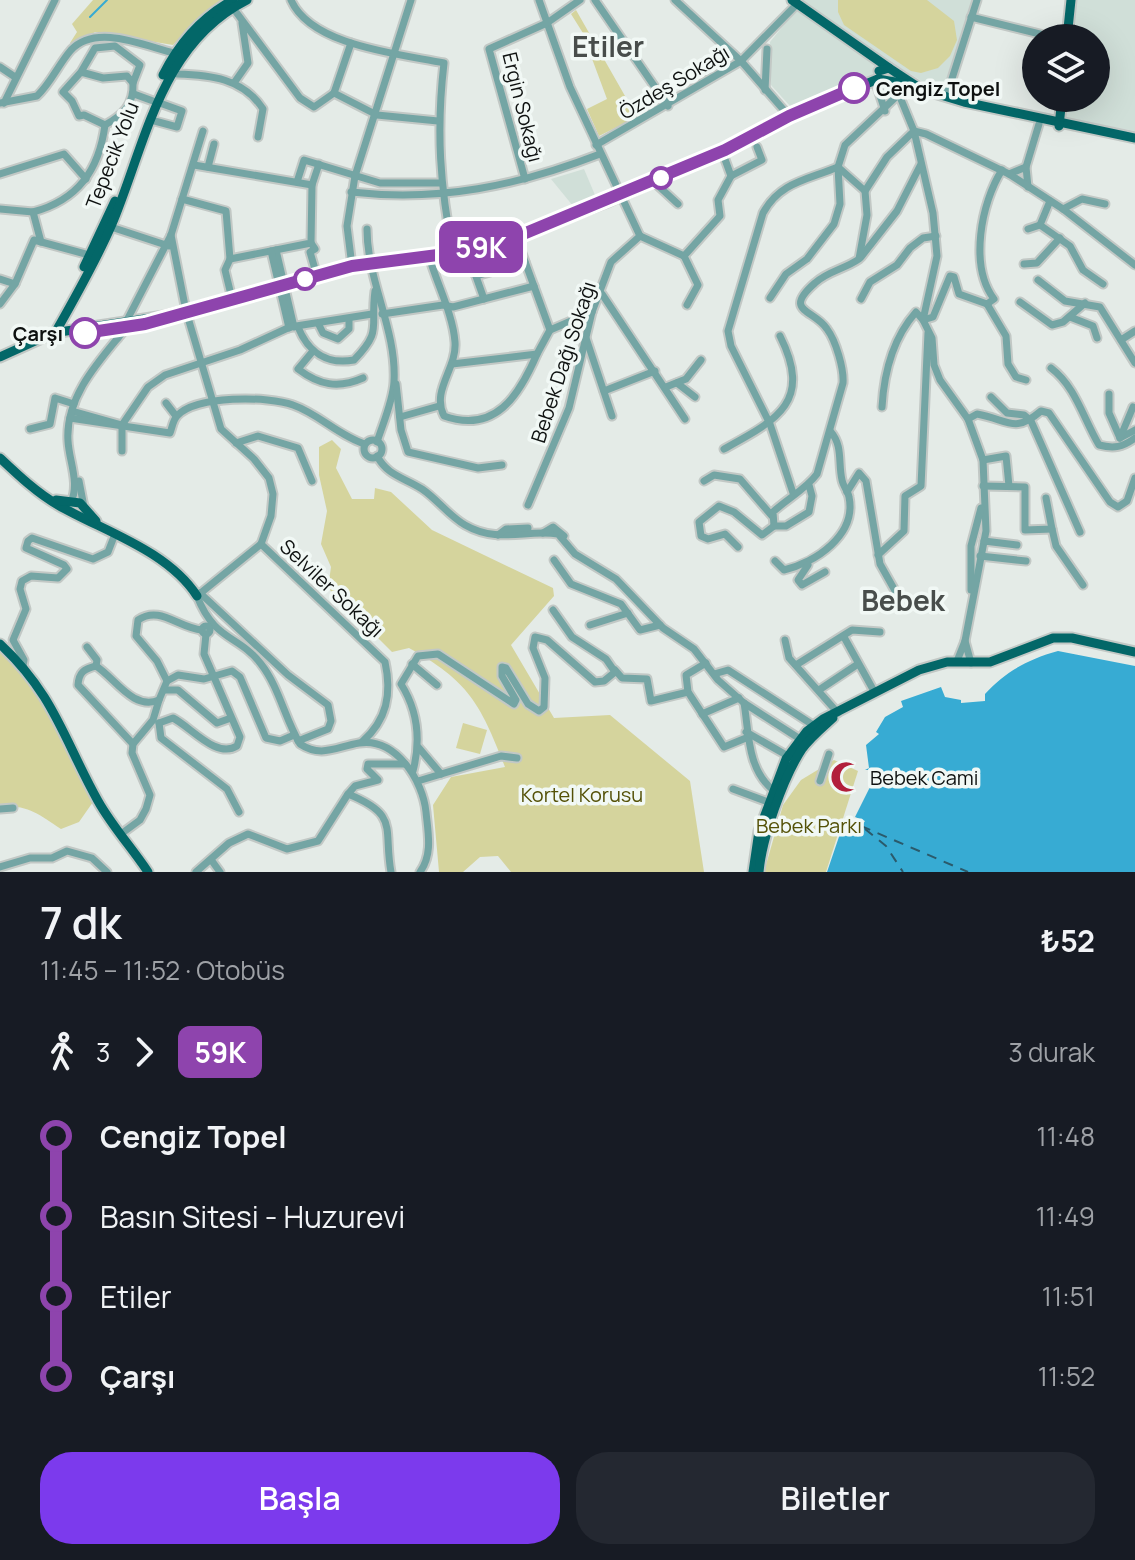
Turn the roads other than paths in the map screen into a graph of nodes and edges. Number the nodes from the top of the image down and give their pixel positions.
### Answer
1 (55, 0) edge
2 (247, 0) edge
3 (291, 0) edge
4 (411, 0) edge
5 (539, 0) edge
6 (580, 0) edge
7 (595, 0) edge
8 (675, 0) edge
9 (977, 0) edge
10 (1071, 0) edge
11 (794, 2) edge
12 (232, 3) edge
13 (971, 17) junction
14 (242, 21) junction
15 (547, 23) junction
16 (1068, 24) edge
17 (1022, 30) edge
18 (351, 43) junction
19 (767, 49) dead end
20 (179, 52) junction
21 (394, 53) junction
22 (741, 61) junction
23 (0, 67) edge
24 (172, 70) junction
25 (81, 72) junction
26 (885, 75) junction
27 (15, 77) junction
28 (133, 83) junction
29 (234, 83) junction
30 (9, 89) junction
31 (765, 90) junction
32 (334, 93) junction
33 (941, 93) junction
34 (134, 94) junction
35 (898, 95) junction
36 (19, 101) junction
37 (155, 102) junction
38 (2, 103) edge
39 (668, 106) junction
40 (885, 111) junction
41 (1061, 112) edge
42 (377, 115) junction
43 (789, 116) junction
44 (151, 120) junction
45 (438, 121) junction
46 (1039, 124) junction
47 (105, 125) junction
48 (1060, 126) junction
49 (203, 131) dead end
50 (914, 131) junction
51 (258, 137) dead end
52 (1132, 138) edge
53 (214, 144) dead end
54 (596, 145) junction
55 (757, 147) dead end
56 (722, 151) junction
57 (600, 154) junction
58 (319, 164) junction
59 (921, 164) junction
60 (194, 165) junction
61 (208, 167) junction
62 (838, 167) junction
63 (1026, 167) junction
64 (1005, 172) junction
65 (0, 174) edge
66 (355, 176) junction
67 (731, 176) junction
68 (86, 179) junction
69 (525, 179) junction
70 (653, 181) junction
71 (297, 182) junction
72 (441, 183) junction
73 (312, 185) junction
74 (1029, 189) junction
75 (865, 191) junction
76 (351, 192) junction
77 (442, 195) junction
78 (620, 196) junction
79 (182, 199) junction
80 (1050, 201) junction
81 (678, 204) dead end
82 (1105, 204) dead end
83 (0, 209) edge
84 (1063, 209) junction
85 (33, 212) junction
86 (1040, 225) junction
87 (108, 226) junction
88 (367, 229) dead end
89 (1028, 229) dead end
90 (640, 236) junction
91 (936, 236) junction
92 (516, 237) junction
93 (1060, 238) junction
94 (41, 242) junction
95 (311, 243) junction
96 (169, 247) junction
97 (273, 251) junction
98 (467, 251) junction
99 (453, 253) junction
100 (94, 254) junction
101 (429, 256) junction
102 (684, 256) junction
103 (230, 259) junction
104 (859, 259) junction
105 (158, 262) junction
106 (176, 262) junction
107 (525, 262) junction
108 (1135, 262) edge
109 (370, 263) junction
110 (1024, 264) dead end
111 (352, 266) junction
112 (317, 276) junction
113 (476, 276) junction
114 (0, 279) edge
115 (1038, 280) dead end
116 (15, 284) junction
117 (1103, 284) dead end
118 (281, 285) junction
119 (375, 286) junction
120 (534, 286) junction
121 (602, 294) junction
122 (770, 298) dead end
123 (232, 299) junction
124 (484, 299) junction
125 (861, 299) dead end
126 (1020, 302) dead end
127 (1085, 303) junction
128 (0, 304) edge
129 (987, 304) junction
130 (443, 305) junction
131 (687, 305) dead end
132 (186, 311) junction
133 (592, 312) junction
134 (372, 314) junction
135 (382, 314) junction
136 (1070, 317) junction
137 (349, 319) junction
138 (923, 320) junction
139 (126, 325) junction
140 (319, 325) junction
141 (293, 327) junction
142 (61, 329) junction
143 (109, 329) junction
144 (550, 330) junction
145 (928, 331) junction
146 (1135, 331) edge
147 (585, 336) junction
148 (780, 336) dead end
149 (118, 338) junction
150 (1097, 338) dead end
151 (41, 340) junction
152 (1121, 340) junction
153 (313, 351) junction
154 (537, 354) junction
155 (0, 357) edge
156 (200, 360) junction
157 (701, 360) dead end
158 (393, 363) junction
159 (1135, 363) edge
160 (0, 364) edge
161 (452, 364) junction
162 (1051, 368) dead end
163 (655, 371) junction
164 (363, 378) dead end
165 (1026, 380) dead end
166 (677, 383) junction
167 (666, 387) junction
168 (604, 391) junction
169 (1109, 394) dead end
170 (695, 397) dead end
171 (991, 397) dead end
172 (212, 400) junction
173 (166, 403) dead end
174 (439, 406) junction
175 (882, 407) dead end
176 (1133, 407) edge
177 (72, 411) junction
178 (176, 416) junction
179 (612, 416) dead end
180 (400, 417) junction
181 (685, 419) dead end
182 (968, 419) junction
183 (1031, 421) junction
184 (770, 424) junction
185 (122, 425) junction
186 (30, 429) dead end
187 (1135, 430) edge
188 (831, 432) junction
189 (1120, 438) junction
190 (1135, 438) edge
191 (377, 442) junction
192 (236, 443) junction
193 (365, 444) junction
194 (724, 449) dead end
195 (122, 451) dead end
196 (377, 456) junction
197 (0, 458) edge
198 (983, 460) junction
199 (502, 465) dead end
200 (1135, 478) edge
201 (312, 481) dead end
202 (704, 481) dead end
203 (809, 485) junction
204 (1009, 486) junction
205 (983, 490) junction
206 (847, 492) junction
207 (793, 493) junction
208 (1046, 498) dead end
209 (528, 505) dead end
210 (77, 509) junction
211 (772, 516) junction
212 (774, 526) junction
213 (528, 528) dead end
214 (1052, 529) junction
215 (1080, 532) dead end
216 (115, 534) junction
217 (498, 535) junction
218 (984, 541) junction
219 (261, 544) junction
220 (1017, 545) dead end
221 (738, 547) dead end
222 (878, 555) junction
223 (980, 556) junction
224 (554, 560) dead end
225 (775, 561) dead end
226 (1026, 561) dead end
227 (809, 563) junction
228 (825, 572) dead end
229 (1083, 585) dead end
230 (199, 594) junction
231 (898, 596) dead end
232 (974, 598) junction
233 (202, 607) junction
234 (553, 610) dead end
235 (628, 613) junction
236 (590, 625) dead end
237 (660, 625) junction
238 (207, 628) junction
239 (880, 632) dead end
240 (844, 637) junction
241 (785, 640) dead end
242 (965, 641) junction
243 (0, 644) edge
244 (87, 647) dead end
245 (1135, 652) edge
246 (957, 661) junction
247 (706, 663) junction
248 (971, 663) junction
249 (412, 664) junction
250 (858, 664) junction
251 (796, 665) junction
252 (23, 666) junction
253 (96, 666) junction
254 (615, 670) junction
255 (714, 674) junction
256 (213, 675) junction
257 (166, 685) junction
258 (437, 685) dead end
259 (819, 690) junction
260 (688, 692) junction
261 (875, 693) junction
262 (159, 700) junction
263 (741, 700) junction
264 (838, 713) junction
265 (702, 714) junction
266 (231, 718) junction
267 (156, 722) junction
268 (813, 725) junction
269 (746, 735) junction
270 (296, 738) junction
271 (803, 741) junction
272 (362, 742) junction
273 (133, 744) junction
274 (419, 748) junction
275 (829, 754) dead end
276 (517, 758) dead end
277 (790, 759) junction
278 (405, 764) junction
279 (413, 771) junction
280 (441, 774) junction
281 (418, 781) junction
282 (820, 781) dead end
283 (733, 789) dead end
284 (773, 790) junction
285 (348, 794) junction
286 (783, 794) junction
287 (768, 802) junction
288 (13, 808) dead end
289 (0, 809) edge
290 (239, 812) dead end
291 (769, 814) junction
292 (121, 834) junction
293 (212, 861) junction
294 (0, 867) edge
295 (107, 872) edge
296 (148, 872) edge
297 (196, 872) edge
298 (220, 872) edge
299 (391, 872) edge
300 (420, 872) edge
301 (753, 872) edge
302 (759, 872) edge

1 - 27 street
2 - 12 main road, Tepecik Yolu
3 - 18 street
4 - 21 street
5 - 15 street
6 - 15 street, Ergin Sokağı
7 - 39 street
8 - 22 street
9 - 13 street
10 - 16 main road
11 - 22 street, Özdeş Sokağı
11 - 26 main road
12 - 14 street
12 - 20 main road, Tepecik Yolu
13 - 17 street
13 - 33 street
14 - 29 street
14 - 32 street
15 - 54 street
15 - 69 street, Ergin Sokağı
18 - 21 street
18 - 32 street
19 - 31 street
20 - 24 main road, Tepecik Yolu
20 - 36 street
20 - 37 main road, Tepecik Yolu
21 - 42 street
21 - 45 street
22 - 31 street
22 - 39 street, Özdeş Sokağı
23 - 27 street
24 - 29 street
24 - 37 main road, Tepecik Yolu
25 - 28 street
25 - 28 street
25 - 47 street
26 - 33 main road
26 - 35 street
26 - 40 street
26 - 43 main road
26 - 46 main road
27 - 30 street
28 - 34 street
29 - 51 street
30 - 36 street
30 - 38 street
31 - 43 street
32 - 42 street
33 - 48 main road
34 - 37 street
34 - 47 street
35 - 40 street
35 - 50 street
36 - 38 street
37 - 44 main road, Tepecik Yolu
37 - 44 street
37 - 87 main road, Tepecik Yolu
39 - 54 street, Özdeş Sokağı
40 - 62 street
41 - 48 main road
42 - 45 street
42 - 66 street
43 - 56 main road
44 - 87 main road, Tepecik Yolu
45 - 72 street
46 - 48 main road
46 - 63 street
47 - 68 street
48 - 52 main road
49 - 60 street
50 - 59 street
50 - 64 street
50 - 75 street
53 - 61 street
54 - 57 street
55 - 67 street
56 - 67 street
56 - 70 main road
57 - 69 street
57 - 78 street
58 - 66 street
58 - 71 street
58 - 73 street
59 - 91 street
59 - 104 street
60 - 61 street
60 - 79 street
61 - 71 street
62 - 75 street
62 - 122 street
62 - 184 street
63 - 64 street
63 - 74 street
64 - 74 street
64 - 129 street
65 - 68 street
66 - 72 street
66 - 76 street
67 - 102 street
68 - 85 street
69 - 77 street
70 - 78 main road
70 - 81 street
71 - 73 street
72 - 77 street
73 - 95 street
74 - 80 street
75 - 104 street
76 - 77 street
76 - 111 street
77 - 99 street
78 - 90 street
78 - 92 main road
79 - 96 street
79 - 103 street
80 - 84 street
80 - 86 street
82 - 84 street
83 - 85 street
84 - 108 street
85 - 94 street
86 - 89 street
86 - 93 street
87 - 96 street
87 - 100 main road, Tepecik Yolu
88 - 109 street
90 - 102 street
90 - 121 street, Bebek Dağı Sokağı
91 - 125 street
91 - 138 street
92 - 98 main road
92 - 107 street
93 - 110 street
93 - 117 street
94 - 100 street
94 - 116 street
95 - 97 street
95 - 112 street
96 - 105 street
96 - 106 street, Selviler Sokağı
97 - 103 street
97 - 118 street
98 - 99 main road
98 - 113 street
99 - 101 main road
100 - 142 main road, Tepecik Yolu
100 - 151 main road, Tepecik Yolu
101 - 109 main road
101 - 130 street
102 - 131 street
103 - 123 street
104 - 188 street
105 - 106 street
105 - 139 street
106 - 132 street, Selviler Sokağı
107 - 113 street
107 - 120 street
109 - 111 main road
109 - 119 street
111 - 112 main road
112 - 118 main road
113 - 124 street
114 - 116 street
115 - 127 street
116 - 128 street
118 - 123 main road
118 - 141 street
119 - 134 street
119 - 135 street
120 - 124 street
120 - 144 street
121 - 133 street, Bebek Dağı Sokağı
121 - 163 street
123 - 132 main road
124 - 130 street
126 - 136 street
127 - 136 street
127 - 152 street
129 - 138 street
129 - 165 street
130 - 135 street
130 - 161 street
132 - 139 main road
132 - 156 street, Selviler Sokağı
133 - 144 street
133 - 147 street, Bebek Dağı Sokağı
134 - 137 street
134 - 153 street
135 - 158 street
136 - 150 street
137 - 140 street
137 - 140 street
138 - 145 street
138 - 175 street
139 - 142 main road
139 - 143 main road
139 - 149 street
140 - 141 street
141 - 153 street
141 - 156 street
142 - 151 main road
143 - 149 street
143 - 151 main road
144 - 154 street
145 - 182 street
145 - 222 street
146 - 152 street
147 - 168 street
147 - 209 street, Bebek Dağı Sokağı
148 - 184 street
149 - 177 street
151 - 155 main road
151 - 160 main road
152 - 159 street
153 - 164 street
154 - 161 street
154 - 174 street
156 - 172 street, Selviler Sokağı
156 - 185 street
157 - 166 street
158 - 180 street
158 - 191 street
161 - 174 street
162 - 190 street
163 - 167 street
163 - 168 street
166 - 167 street
166 - 170 street
167 - 181 street
168 - 179 street
169 - 189 street
171 - 183 street
172 - 178 street
172 - 192 street, Selviler Sokağı
172 - 193 street
173 - 178 street
174 - 180 street
176 - 189 street
177 - 185 street
177 - 186 street
177 - 210 street
177 - 210 street
178 - 185 street
180 - 199 street
182 - 183 street
182 - 198 street
183 - 200 street
183 - 215 street
184 - 194 street
184 - 207 street
185 - 195 street
187 - 189 street
188 - 203 street
188 - 206 street
191 - 193 street
191 - 196 street
192 - 201 street
192 - 219 street, Selviler Sokağı
193 - 196 street
196 - 217 street
197 - 210 main road
198 - 204 street
198 - 205 street
202 - 211 street
203 - 207 street
203 - 212 street
204 - 205 street
204 - 214 street
205 - 218 street
205 - 232 street
206 - 222 street
206 - 227 street
207 - 211 street
208 - 214 street
210 - 216 main road
211 - 212 street
212 - 221 street
213 - 217 street
214 - 229 street
216 - 230 main road
216 - 252 street
217 - 237 street
218 - 220 street
218 - 223 street
219 - 230 street, Selviler Sokağı
219 - 272 street, Selviler Sokağı
222 - 231 street
223 - 226 street
223 - 232 street
224 - 235 street
225 - 227 street
227 - 228 street
230 - 233 street
230 - 238 street
230 - 270 street
232 - 242 street
233 - 238 street
233 - 238 street
234 - 254 street
235 - 236 street
235 - 237 street
237 - 247 street
238 - 256 street
238 - 257 street
238 - 270 street
239 - 240 street
240 - 250 street
240 - 251 street
241 - 251 street
242 - 246 street
242 - 248 street
243 - 252 main road
244 - 253 street
245 - 248 main road
246 - 248 main road
246 - 261 main road
247 - 255 street
247 - 260 street
249 - 254 street
249 - 258 street
249 - 274 street
250 - 259 street
250 - 261 street
251 - 259 street
252 - 292 main road
253 - 262 street
253 - 273 street
254 - 260 street
255 - 263 street
255 - 268 street
256 - 257 street
256 - 266 street
256 - 270 street
257 - 262 street
257 - 266 street
259 - 264 street
260 - 265 street
261 - 264 main road
262 - 267 street
263 - 265 street
263 - 269 street
263 - 271 street
264 - 268 main road
264 - 271 main road
265 - 269 street
266 - 267 street
267 - 273 street
267 - 290 street
268 - 271 main road
269 - 277 street
269 - 284 street
270 - 272 street
271 - 277 main road
272 - 278 street
273 - 292 street
274 - 279 street
274 - 280 street
275 - 282 street
276 - 280 street
277 - 284 main road
277 - 286 main road
278 - 279 street
278 - 285 street
279 - 281 street
280 - 281 street
281 - 300 street
283 - 287 street
284 - 286 main road
284 - 287 main road
285 - 293 street
285 - 299 street
286 - 291 main road
287 - 291 main road
288 - 289 street
291 - 301 main road
291 - 302 main road
292 - 296 main road
293 - 297 street
293 - 298 street
294 - 295 street

